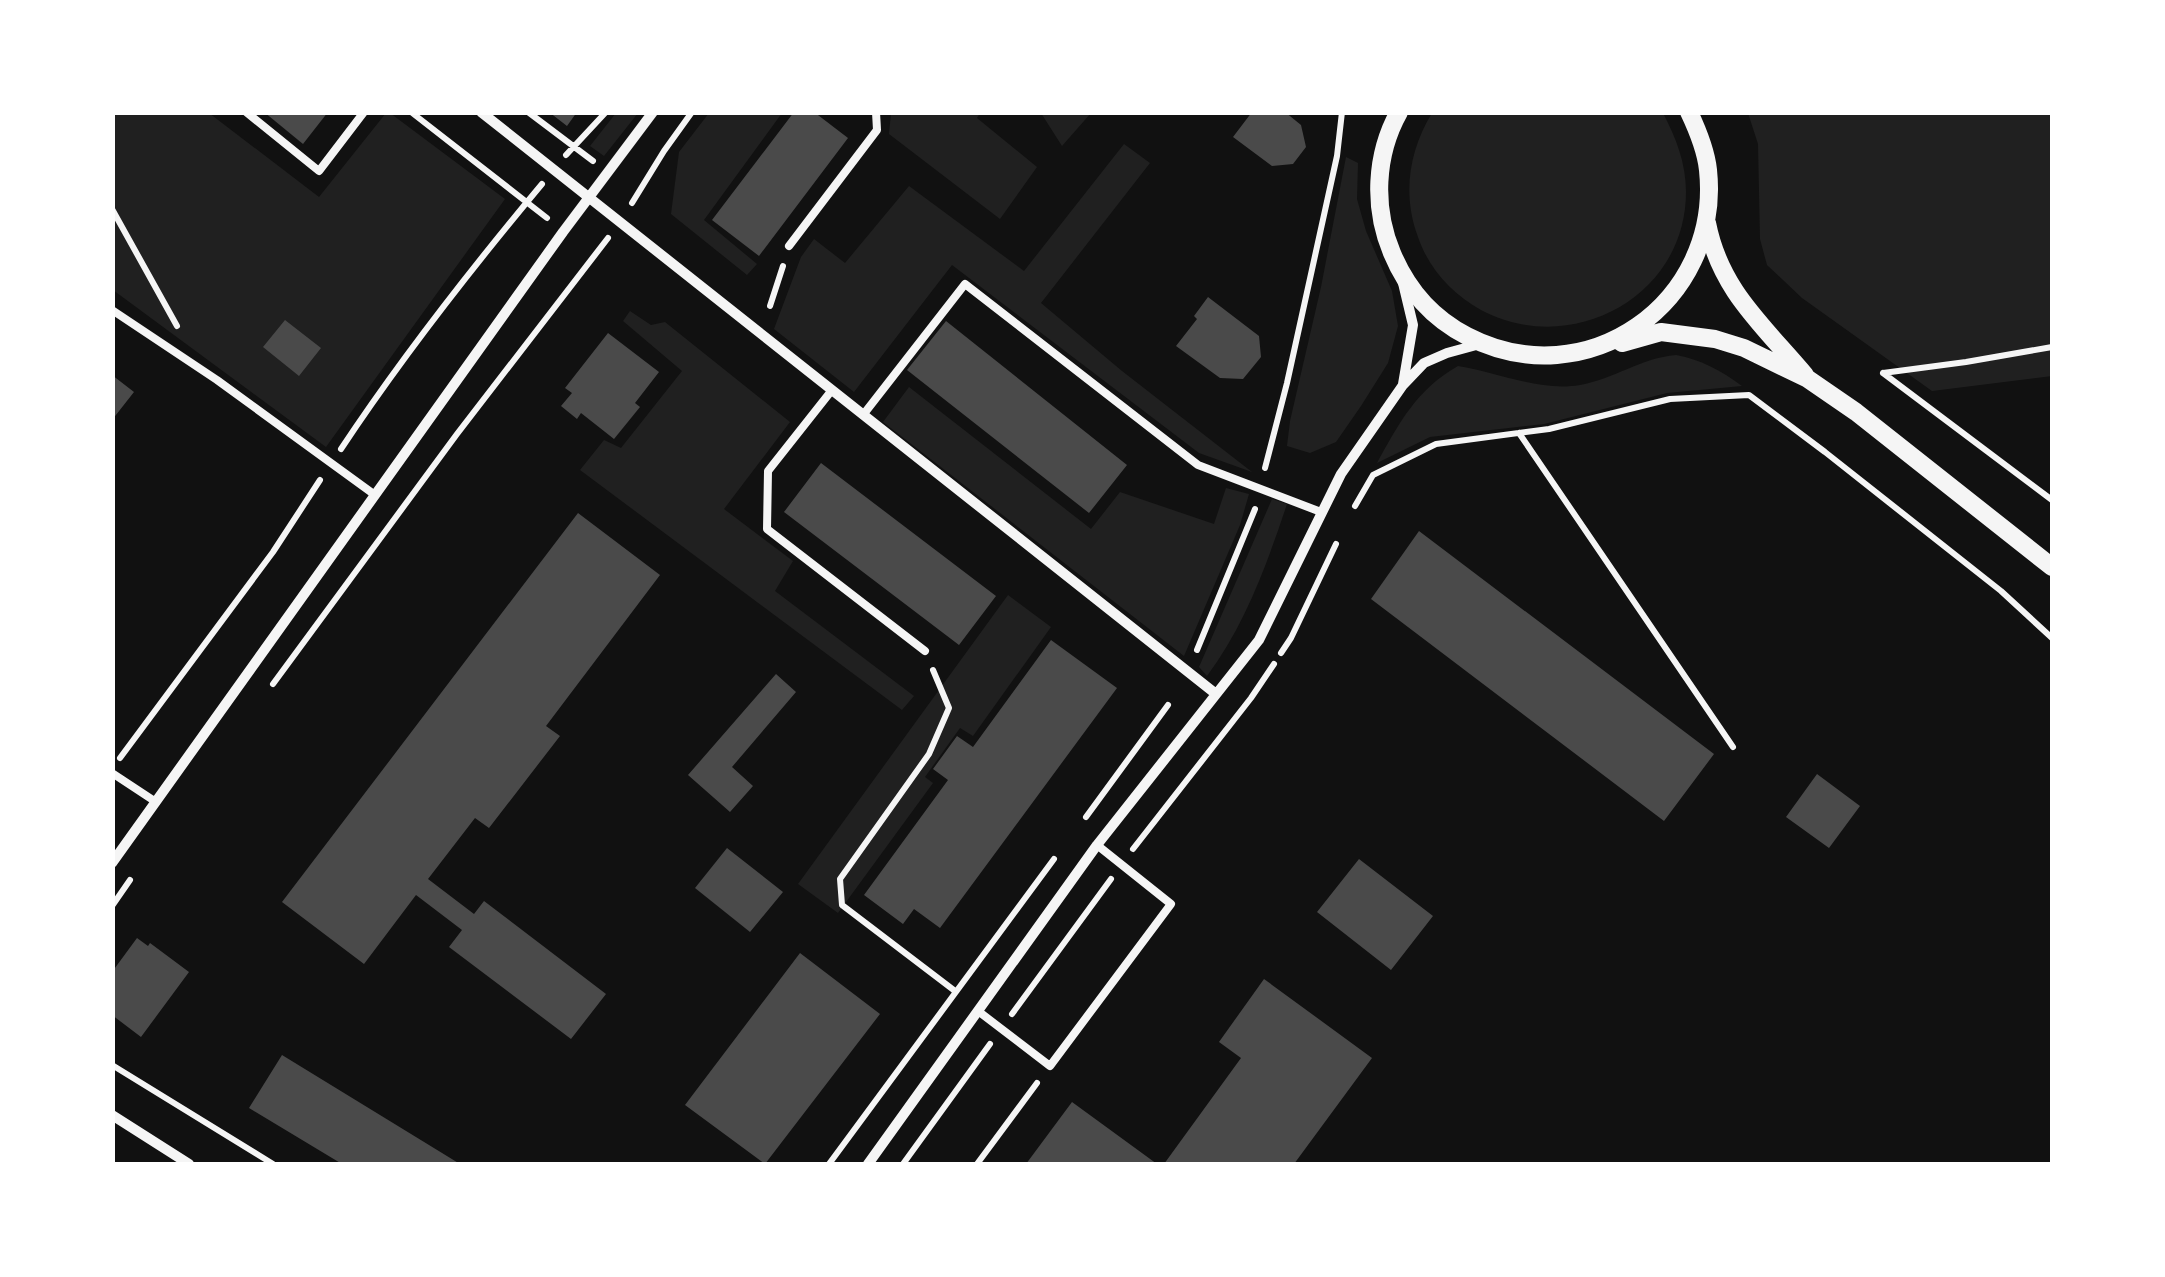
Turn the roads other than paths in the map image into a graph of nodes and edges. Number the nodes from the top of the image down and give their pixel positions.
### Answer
1 (246, 112) edge
2 (364, 112) edge
3 (482, 112) edge
4 (653, 112) edge
5 (876, 112) edge
6 (1400, 112) edge
7 (1689, 112) edge
8 (589, 196) junction
9 (1709, 202) junction
10 (789, 246) road end
11 (1401, 274) junction
12 (112, 310) edge
13 (1481, 344) junction
14 (1603, 345) junction
15 (1808, 379) junction
16 (1403, 385) junction
17 (832, 390) junction
18 (863, 416) junction
19 (375, 495) junction
20 (1322, 512) junction
21 (2052, 567) edge
22 (925, 651) road end
23 (1216, 694) junction
24 (112, 773) edge
25 (156, 802) junction
26 (1096, 845) junction
27 (112, 863) edge
28 (978, 1011) junction
29 (112, 1115) edge
30 (189, 1164) edge
31 (868, 1164) edge

1 - 2 lane
3 - 8 street
4 - 8 street
5 - 10 lane
6 - 11 street
7 - 9 street
8 - 17 street
8 - 19 street
9 - 14 street
9 - 15 street
11 - 13 street
11 - 16 street
12 - 19 lane
13 - 14 street
13 - 16 street
14 - 15 street
15 - 21 street
16 - 20 street
17 - 18 street
17 - 22 lane
18 - 20 lane
18 - 23 street
19 - 25 street
20 - 23 street
23 - 26 street
24 - 25 lane
25 - 27 street
26 - 28 street
26 - 28 lane
28 - 31 street
29 - 30 street

